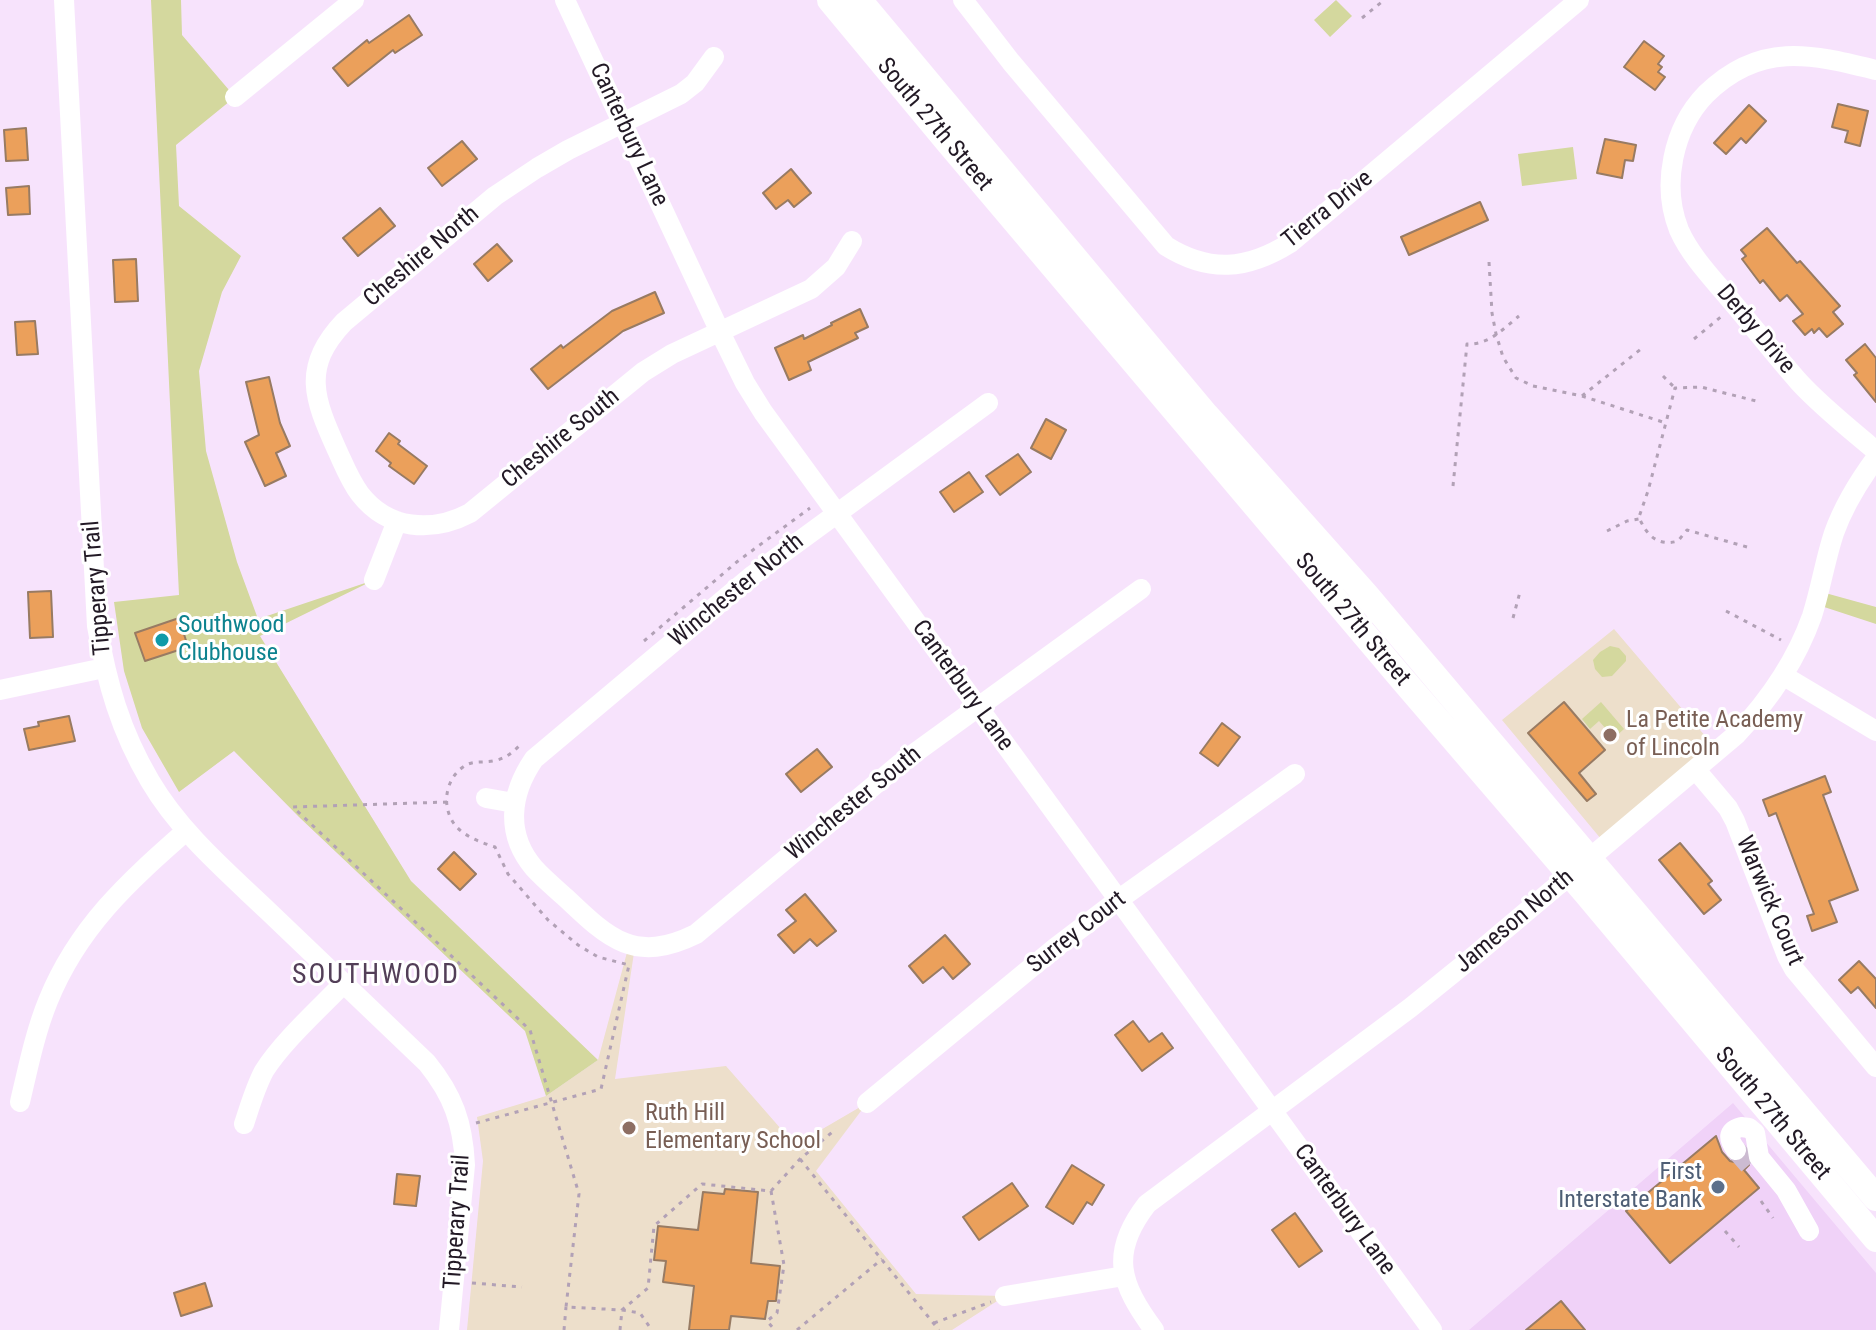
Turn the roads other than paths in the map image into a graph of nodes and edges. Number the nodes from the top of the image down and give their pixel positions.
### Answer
1 (64, 0) edge
2 (354, 0) edge
3 (565, 0) edge
4 (830, 0) edge
5 (859, 0) edge
6 (963, 0) edge
7 (1579, 0) edge
8 (714, 57) dead end
9 (1876, 70) edge
10 (235, 97) dead end
11 (623, 124) junction
12 (852, 241) dead end
13 (720, 332) junction
14 (988, 403) dead end
15 (337, 450) joint
16 (1876, 451) edge
17 (1876, 458) edge
18 (836, 513) junction
19 (397, 521) junction
20 (374, 580) dead end
21 (1141, 589) dead end
22 (104, 668) junction
23 (1784, 676) junction
24 (0, 690) edge
25 (978, 707) junction
26 (1876, 731) edge
27 (1696, 770) junction
28 (1295, 774) dead end
29 (486, 798) dead end
30 (514, 803) junction
31 (186, 831) junction
32 (1580, 867) junction
33 (1118, 900) junction
34 (344, 983) junction
35 (1876, 1067) edge
36 (20, 1102) dead end
37 (867, 1103) dead end
38 (1272, 1111) junction
39 (244, 1124) dead end
40 (1876, 1198) edge
41 (1804, 1235) joint
42 (1876, 1239) edge
43 (1124, 1276) junction
44 (1005, 1296) road end
45 (449, 1330) edge
46 (1154, 1330) edge
47 (1432, 1330) edge

1 - 22 street, Tipperary Trail
2 - 10 street
3 - 11 street, Canterbury Lane
4 - 32 main road, South 27th Street
5 - 32 main road, South 27th Street
6 - 7 street, Tierra Drive
8 - 11 street, Cheshire North
9 - 16 street, Derby Drive
11 - 13 street, Canterbury Lane
11 - 15 street, Cheshire North
12 - 13 street, Cheshire South
13 - 18 street, Canterbury Lane
13 - 19 street, Cheshire South
14 - 18 street, Winchester North
15 - 19 street, Cheshire South
17 - 23 street, Jameson North
18 - 25 street, Canterbury Lane
18 - 30 street, Winchester North
19 - 20 street
21 - 25 street, Winchester South
22 - 24 street
22 - 31 street, Tipperary Trail
23 - 26 street
23 - 27 street, Jameson North
25 - 30 street, Winchester South
25 - 33 street, Canterbury Lane
27 - 32 street, Jameson North
27 - 35 street, Warwick Court
28 - 33 street, Surrey Court
29 - 30 street
31 - 34 street, Tipperary Trail
31 - 36 street
32 - 38 street, Jameson North
32 - 40 main road, South 27th Street
32 - 42 main road, South 27th Street
33 - 37 street, Surrey Court
33 - 38 street, Canterbury Lane
34 - 39 street
34 - 45 street, Tipperary Trail
38 - 43 street, Jameson North
38 - 47 street, Canterbury Lane
41 - 41 street
43 - 44 street
43 - 46 street, Jameson North

